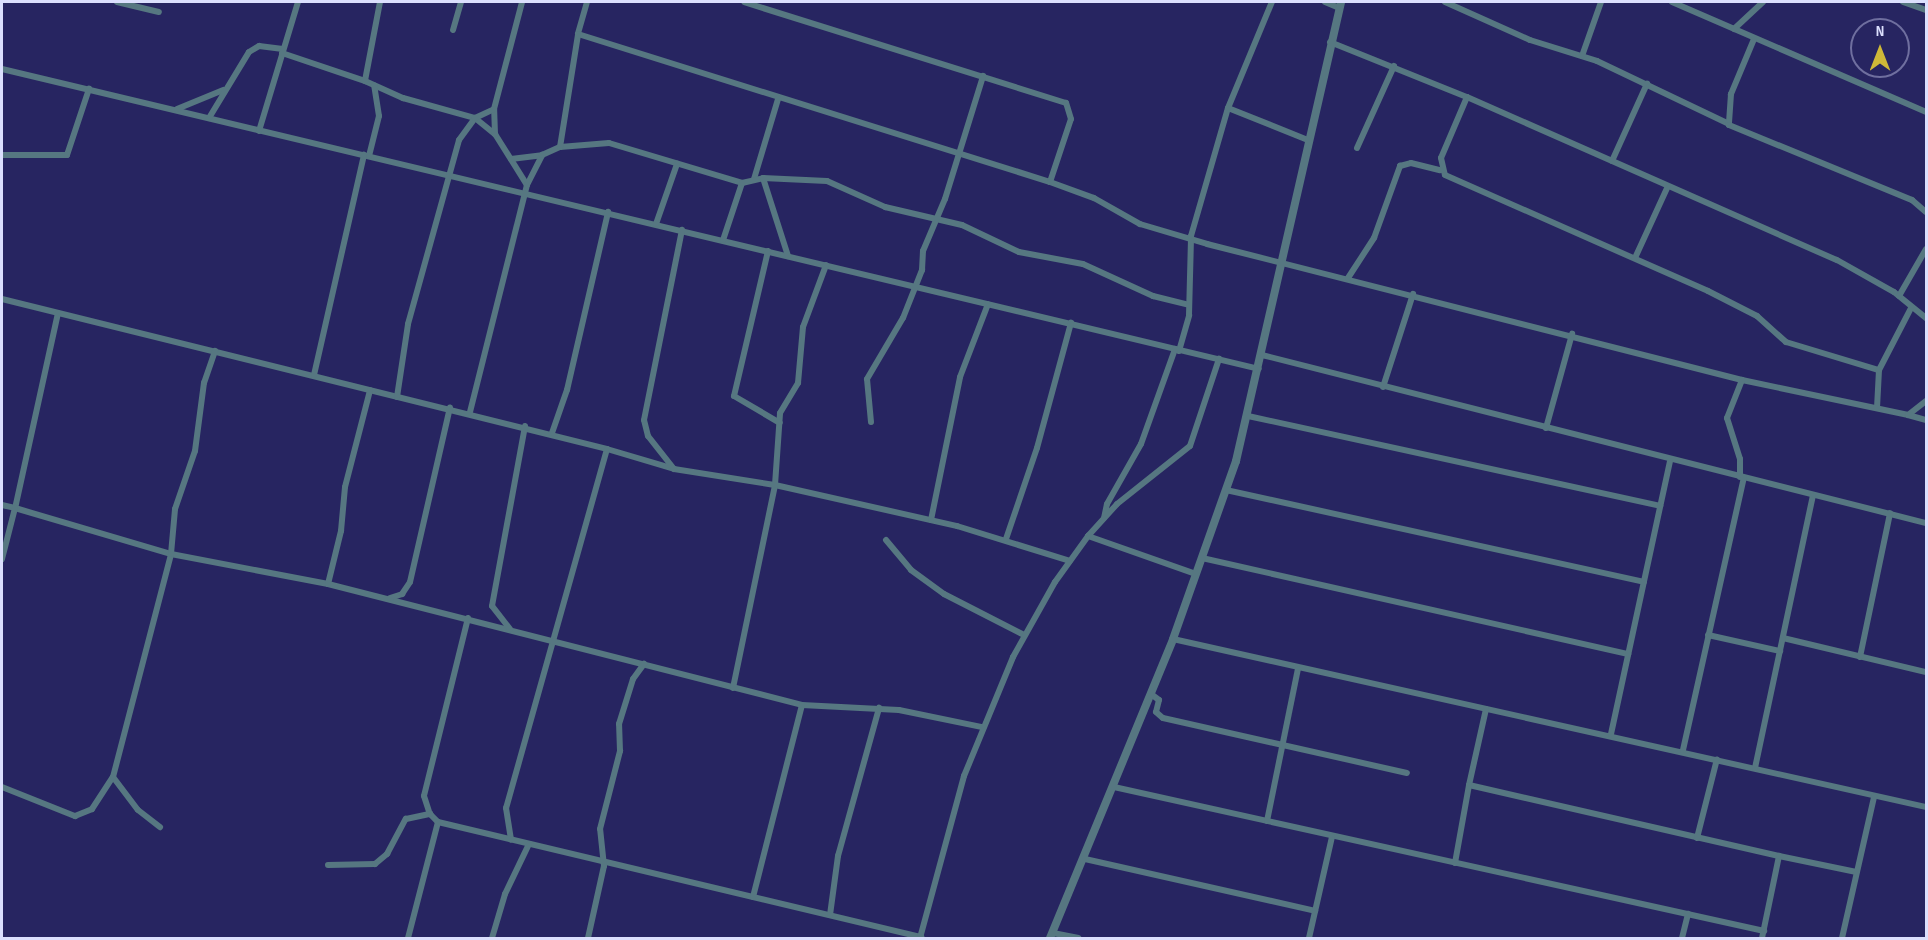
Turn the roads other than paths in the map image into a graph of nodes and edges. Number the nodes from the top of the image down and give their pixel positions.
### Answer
1 (117, 2) edge
2 (298, 2) edge
3 (380, 2) edge
4 (461, 2) edge
5 (522, 2) edge
6 (587, 2) edge
7 (744, 2) edge
8 (1272, 2) edge
9 (1325, 2) edge
10 (1445, 2) edge
11 (1601, 2) edge
12 (1672, 2) edge
13 (1763, 2) edge
14 (1903, 2) edge
15 (1340, 5) edge
16 (1926, 10) edge
17 (159, 12) dead end
18 (1734, 29) junction
19 (453, 30) dead end
20 (578, 34) junction
21 (1754, 39) junction
22 (1330, 42) junction
23 (283, 51) junction
24 (1582, 56) junction
25 (1394, 66) junction
26 (2, 69) edge
27 (983, 76) junction
28 (365, 81) junction
29 (1647, 84) junction
30 (374, 85) junction
31 (89, 89) junction
32 (224, 90) junction
33 (1467, 97) junction
34 (778, 99) junction
35 (1228, 108) junction
36 (176, 109) junction
37 (494, 109) junction
38 (1926, 112) edge
39 (209, 118) junction
40 (475, 118) junction
41 (1727, 123) junction
42 (260, 131) junction
43 (495, 134) junction
44 (1308, 140) junction
45 (560, 147) junction
46 (1357, 148) dead end
47 (959, 153) junction
48 (2, 155) edge
49 (367, 155) junction
50 (542, 155) junction
51 (511, 159) junction
52 (1612, 161) junction
53 (677, 164) junction
54 (1440, 170) junction
55 (450, 175) junction
56 (763, 178) junction
57 (754, 179) junction
58 (742, 183) junction
59 (1050, 183) junction
60 (527, 185) junction
61 (1668, 186) junction
62 (526, 194) junction
63 (608, 212) junction
64 (1926, 212) edge
65 (937, 219) junction
66 (656, 224) junction
67 (682, 230) junction
68 (1190, 239) junction
69 (723, 240) junction
70 (1926, 249) edge
71 (768, 251) junction
72 (788, 256) junction
73 (1635, 258) junction
74 (826, 265) junction
75 (1281, 265) junction
76 (1348, 278) junction
77 (914, 286) junction
78 (1413, 294) junction
79 (1899, 296) junction
80 (2, 299) edge
81 (988, 304) junction
82 (1188, 305) junction
83 (1911, 308) junction
84 (58, 312) junction
85 (1926, 318) edge
86 (1071, 323) junction
87 (1572, 334) junction
88 (1177, 350) junction
89 (215, 351) junction
90 (1262, 355) junction
91 (1219, 359) junction
92 (1259, 369) junction
93 (1879, 370) junction
94 (314, 375) junction
95 (1742, 380) junction
96 (1383, 387) junction
97 (370, 390) junction
98 (397, 397) junction
99 (1926, 401) edge
100 (450, 408) junction
101 (1877, 408) junction
102 (470, 412) junction
103 (1908, 415) junction
104 (1248, 416) junction
105 (1926, 420) edge
106 (871, 422) dead end
107 (780, 423) junction
108 (525, 426) junction
109 (1546, 428) junction
110 (552, 434) junction
111 (607, 449) junction
112 (1670, 461) junction
113 (674, 469) junction
114 (1742, 478) junction
115 (775, 485) junction
116 (1226, 490) junction
117 (1813, 496) junction
118 (2, 505) edge
119 (1660, 506) junction
120 (15, 508) junction
121 (1890, 513) junction
122 (1104, 518) junction
123 (931, 520) junction
124 (1926, 523) edge
125 (1088, 536) junction
126 (1006, 539) junction
127 (886, 540) dead end
128 (171, 554) junction
129 (1202, 558) junction
130 (2, 559) edge
131 (1070, 561) junction
132 (1196, 574) junction
133 (1644, 582) junction
134 (328, 584) junction
135 (389, 599) junction
136 (468, 618) junction
137 (510, 629) junction
138 (1024, 635) junction
139 (1708, 635) junction
140 (1783, 638) junction
141 (1173, 639) junction
142 (555, 640) junction
143 (1780, 651) junction
144 (1628, 654) junction
145 (1860, 657) junction
146 (644, 664) junction
147 (1298, 669) junction
148 (1926, 672) edge
149 (733, 688) junction
150 (1152, 694) junction
151 (802, 705) junction
152 (879, 708) junction
153 (1486, 710) junction
154 (982, 727) junction
155 (1611, 734) junction
156 (1284, 748) junction
157 (1683, 750) junction
158 (1717, 759) junction
159 (1755, 768) junction
160 (1407, 773) dead end
161 (112, 777) junction
162 (1469, 785) junction
163 (2, 787) edge
164 (1114, 787) junction
165 (1874, 797) junction
166 (1926, 807) edge
167 (430, 814) junction
168 (1267, 821) junction
169 (438, 822) junction
170 (160, 827) dead end
171 (1332, 837) junction
172 (1697, 838) junction
173 (511, 840) junction
174 (529, 844) junction
175 (1779, 856) junction
176 (1085, 858) junction
177 (603, 861) junction
178 (1455, 863) junction
179 (328, 865) dead end
180 (1856, 872) junction
181 (753, 897) junction
182 (1315, 911) junction
183 (1688, 914) junction
184 (830, 915) junction
185 (1764, 931) junction
186 (1052, 936) edge
187 (920, 938) edge
188 (408, 939) edge
189 (492, 939) edge
190 (588, 939) edge
191 (1078, 939) edge
192 (1309, 939) edge
193 (1682, 939) edge
194 (1762, 939) edge
195 (1842, 939) edge

1 - 17 street
2 - 23 street
3 - 28 street
4 - 19 street
5 - 37 street
6 - 20 street
7 - 27 street
8 - 35 street
9 - 15 street
10 - 24 street
11 - 24 street
12 - 18 street
13 - 18 street
14 - 16 street
15 - 22 street
18 - 21 street
20 - 34 street
20 - 45 street
21 - 38 street
21 - 41 street
22 - 25 street
22 - 44 street
23 - 28 street
23 - 32 street
23 - 42 street
24 - 29 street
25 - 33 street
25 - 46 street
26 - 31 street
27 - 47 street
27 - 59 street
28 - 30 street
29 - 41 street
29 - 52 street
30 - 40 street
30 - 49 street
31 - 36 street
31 - 48 street
32 - 36 street
32 - 39 street
33 - 52 street
33 - 54 street
34 - 47 street
34 - 57 street
35 - 44 street
35 - 68 street
36 - 39 street
37 - 40 street
37 - 43 street
39 - 42 street
40 - 43 street
40 - 55 street
41 - 64 street
42 - 49 street
43 - 51 street
44 - 75 street
45 - 50 street
45 - 53 street
47 - 59 street
47 - 65 street
49 - 55 street
49 - 94 street
50 - 51 street
50 - 60 street
51 - 60 street
52 - 61 street
53 - 58 street
53 - 66 street
54 - 73 street
54 - 76 street
55 - 62 street
55 - 98 street
56 - 57 street
56 - 65 street
56 - 72 street
57 - 58 street
58 - 69 street
59 - 68 street
60 - 62 street
61 - 73 street
61 - 79 street
62 - 63 street
62 - 102 street
63 - 66 street
63 - 110 street
65 - 77 street
65 - 82 street
66 - 67 street
67 - 69 street
67 - 113 street
68 - 75 street
68 - 82 street
69 - 71 street
70 - 79 street
71 - 72 street
71 - 107 street
72 - 74 street
73 - 93 street
74 - 77 street
74 - 107 street
75 - 76 street
75 - 90 street
76 - 78 street
77 - 81 street
77 - 106 street
78 - 87 street
78 - 96 street
79 - 83 street
80 - 84 street
81 - 86 street
81 - 123 street
82 - 88 street
83 - 85 street
83 - 93 street
84 - 89 street
84 - 120 street
86 - 88 street
86 - 126 street
87 - 95 street
87 - 109 street
88 - 91 street
88 - 122 street
89 - 94 street
89 - 128 street
90 - 92 street
90 - 96 street
91 - 92 street
91 - 122 street
92 - 104 street
93 - 101 street
94 - 97 street
95 - 101 street
95 - 114 street
96 - 109 street
97 - 98 street
97 - 134 street
98 - 100 street
99 - 103 street
100 - 102 street
100 - 135 street
101 - 103 street
102 - 108 street
103 - 105 street
104 - 116 street
104 - 119 street
107 - 115 street
108 - 110 street
108 - 137 street
109 - 112 street
110 - 111 street
111 - 113 street
111 - 142 street
112 - 114 street
112 - 119 street
113 - 115 street
114 - 117 street
114 - 139 street
115 - 123 street
115 - 149 street
116 - 129 street
116 - 133 street
117 - 121 street
117 - 140 street
118 - 120 street
119 - 133 street
120 - 128 street
120 - 130 street
121 - 124 street
121 - 145 street
122 - 125 street
123 - 126 street
125 - 131 street
125 - 132 street
126 - 131 street
127 - 138 street
128 - 134 street
128 - 161 street
129 - 132 street
129 - 144 street
131 - 138 street
132 - 141 street
133 - 144 street
134 - 135 street
135 - 136 street
136 - 137 street
136 - 167 street
137 - 142 street
138 - 154 street
139 - 143 street
139 - 157 street
140 - 143 street
140 - 145 street
141 - 147 street
141 - 150 street
142 - 146 street
142 - 173 street
143 - 159 street
144 - 155 street
145 - 148 street
146 - 149 street
146 - 177 street
147 - 153 street
147 - 156 street
149 - 151 street
150 - 156 street
150 - 164 street
151 - 152 street
151 - 181 street
152 - 154 street
152 - 184 street
153 - 155 street
153 - 162 street
154 - 187 street
155 - 157 street
156 - 160 street
156 - 168 street
157 - 158 street
158 - 159 street
158 - 172 street
159 - 165 street
161 - 163 street
161 - 170 street
162 - 172 street
162 - 178 street
164 - 168 street
164 - 176 street
165 - 166 street
165 - 180 street
167 - 169 street
167 - 179 street
168 - 171 street
169 - 173 street
169 - 188 street
171 - 178 street
171 - 182 street
172 - 175 street
173 - 174 street
174 - 177 street
174 - 189 street
175 - 180 street
175 - 185 street
176 - 182 street
176 - 186 street
177 - 181 street
177 - 190 street
178 - 183 street
180 - 195 street
181 - 184 street
182 - 192 street
183 - 185 street
183 - 193 street
184 - 187 street
185 - 194 street
186 - 191 street

